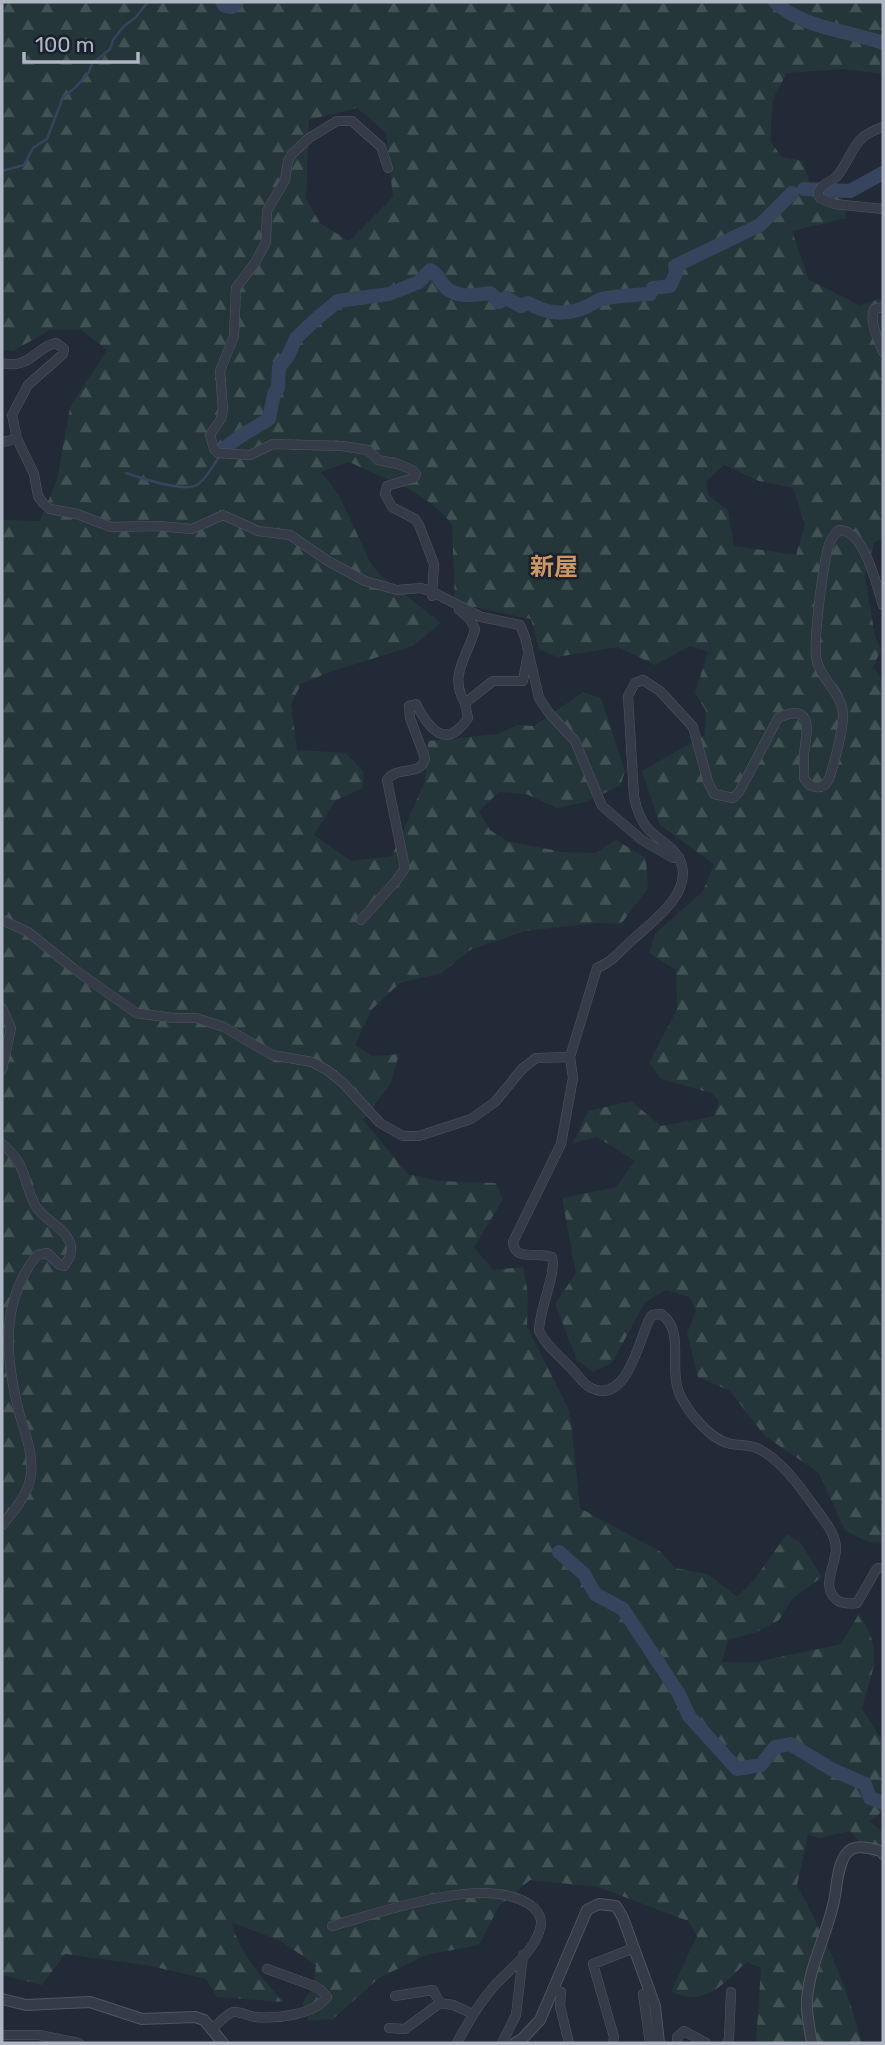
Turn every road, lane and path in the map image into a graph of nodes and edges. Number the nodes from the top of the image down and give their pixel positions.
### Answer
1 (883, 127) edge
2 (388, 168) dead end
3 (883, 209) edge
4 (883, 307) edge
5 (883, 352) edge
6 (2, 363) edge
7 (17, 439) junction
8 (2, 442) edge
9 (433, 592) junction
10 (883, 605) edge
11 (528, 653) junction
12 (465, 703) junction
13 (679, 857) junction
14 (2, 920) edge
15 (361, 920) dead end
16 (2, 1008) edge
17 (570, 1057) junction
18 (2, 1070) edge
19 (2, 1144) edge
20 (2, 1525) edge
21 (883, 1568) edge
22 (883, 1854) edge
23 (332, 1926) dead end
24 (634, 1948) junction
25 (523, 1955) junction
26 (267, 1969) dead end
27 (552, 1990) junction
28 (650, 1992) junction
29 (731, 1992) dead end
30 (395, 1996) dead end
31 (2, 2000) edge
32 (440, 2003) junction
33 (473, 2014) junction
34 (390, 2028) dead end
35 (212, 2029) junction
36 (2, 2035) edge
37 (79, 2043) edge
38 (223, 2043) edge
39 (457, 2043) edge
40 (502, 2043) edge
41 (515, 2043) edge
42 (569, 2043) edge
43 (613, 2043) edge
44 (650, 2043) edge
45 (659, 2043) edge
46 (677, 2043) edge
47 (706, 2043) edge
48 (727, 2043) edge
49 (812, 2043) edge

1 - 3 street
2 - 9 street
4 - 5 street
6 - 7 street
7 - 8 street
7 - 9 street
9 - 11 street
9 - 12 street
10 - 13 street
11 - 12 street
11 - 13 street
12 - 15 street
13 - 17 street
14 - 17 street
16 - 18 street
17 - 21 street
19 - 20 street
22 - 49 street
23 - 25 street
24 - 27 street
24 - 28 street
24 - 43 street
25 - 33 street
25 - 40 street
26 - 35 street
27 - 41 street
27 - 42 street
28 - 44 street
28 - 45 street
29 - 48 street
30 - 32 street
31 - 35 street
32 - 33 street
32 - 34 street
33 - 39 street
35 - 38 street
36 - 37 street
46 - 47 street

